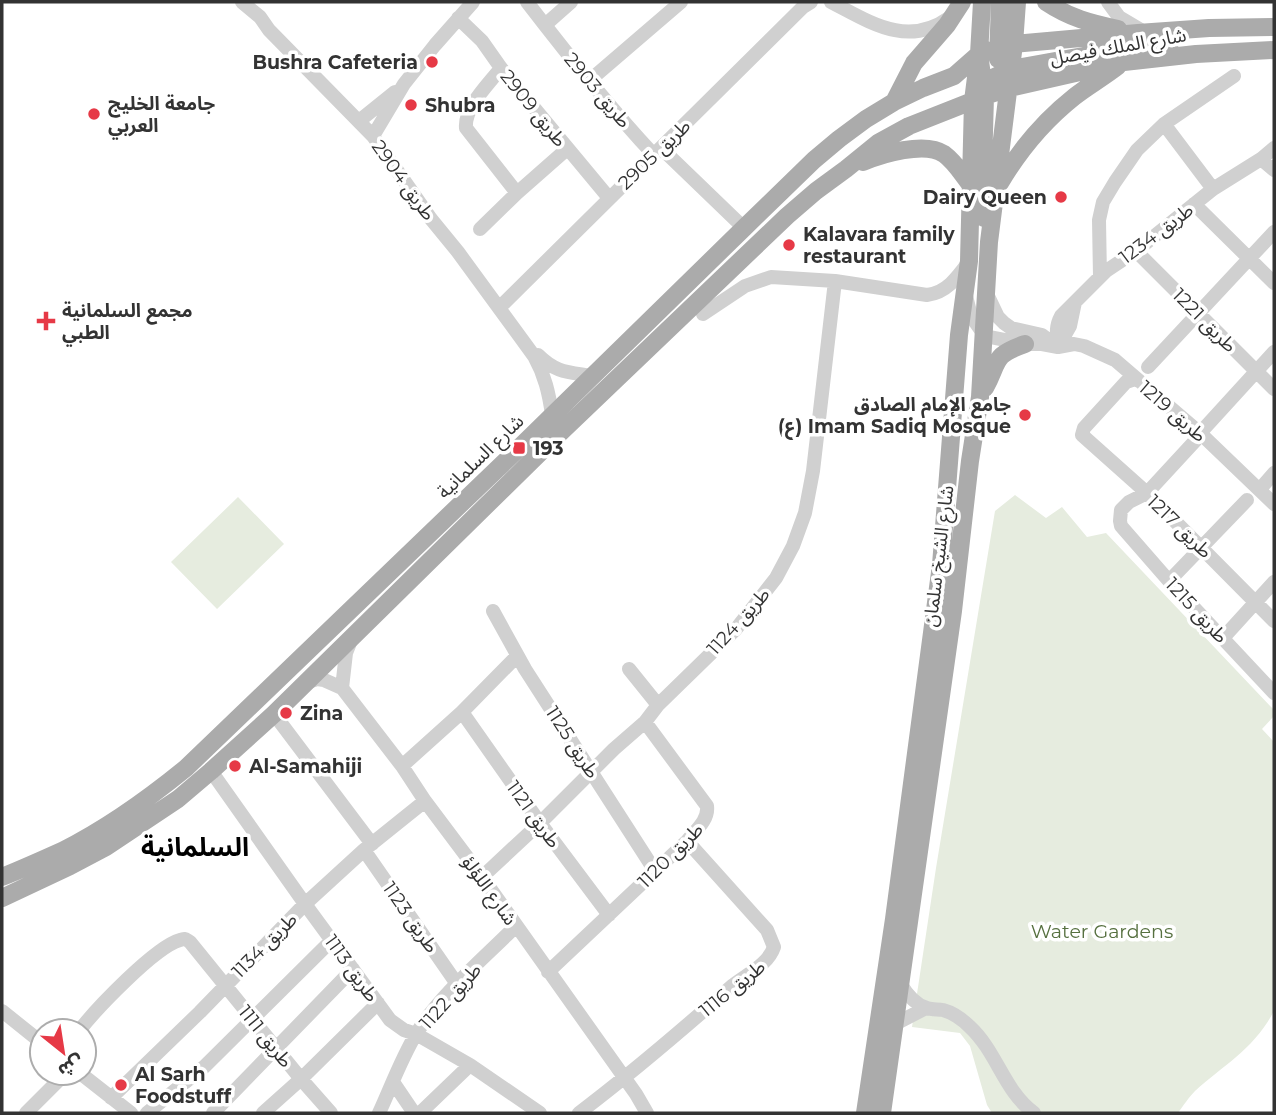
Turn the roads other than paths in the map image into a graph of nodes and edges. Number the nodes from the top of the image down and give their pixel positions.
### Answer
1 (230, 2) edge
2 (242, 2) edge
3 (473, 2) edge
4 (527, 2) edge
5 (572, 2) edge
6 (681, 2) edge
7 (811, 2) edge
8 (831, 2) edge
9 (982, 2) edge
10 (1000, 2) edge
11 (1017, 2) edge
12 (1046, 2) edge
13 (1108, 2) edge
14 (959, 7) edge
15 (458, 18) junction
16 (545, 25) junction
17 (1274, 27) edge
18 (1209, 28) junction
19 (270, 30) junction
20 (1142, 33) junction
21 (1274, 50) edge
22 (1124, 62) junction
23 (501, 68) junction
24 (992, 72) junction
25 (1234, 76) dead end
26 (589, 81) junction
27 (404, 84) junction
28 (894, 102) junction
29 (359, 121) junction
30 (1164, 124) junction
31 (373, 136) junction
32 (1274, 148) edge
33 (567, 149) junction
34 (657, 151) junction
35 (1261, 159) junction
36 (846, 169) junction
37 (1274, 170) edge
38 (970, 184) junction
39 (1213, 189) junction
40 (816, 191) junction
41 (995, 192) junction
42 (517, 193) junction
43 (609, 198) junction
44 (1195, 204) junction
45 (744, 228) junction
46 (480, 229) dead end
47 (1274, 232) edge
48 (989, 242) junction
49 (1136, 251) junction
50 (1250, 259) junction
51 (969, 261) junction
52 (1100, 278) junction
53 (835, 281) junction
54 (1274, 283) edge
55 (986, 294) junction
56 (965, 295) junction
57 (499, 308) junction
58 (1197, 313) junction
59 (703, 314) dead end
60 (985, 336) junction
61 (525, 341) junction
62 (1025, 344) junction
63 (1058, 347) junction
64 (1274, 352) edge
65 (1148, 367) dead end
66 (1256, 371) junction
67 (592, 376) junction
68 (1139, 381) junction
69 (1274, 389) edge
70 (980, 397) junction
71 (552, 415) junction
72 (1200, 433) junction
73 (1274, 473) edge
74 (1260, 489) junction
75 (1147, 493) junction
76 (1247, 500) dead end
77 (1274, 504) edge
78 (1202, 547) junction
79 (1169, 581) junction
80 (1274, 582) edge
81 (1255, 602) junction
82 (493, 611) dead end
83 (1274, 621) edge
84 (353, 636) junction
85 (1223, 638) junction
86 (517, 656) junction
87 (629, 668) dead end
88 (304, 683) junction
89 (342, 688) junction
90 (1274, 693) edge
91 (658, 705) junction
92 (461, 712) junction
93 (274, 714) junction
94 (645, 722) junction
95 (402, 766) junction
96 (211, 771) junction
97 (592, 771) junction
98 (425, 801) junction
99 (540, 823) junction
100 (687, 842) junction
101 (368, 847) junction
102 (655, 871) junction
103 (6, 874) edge
104 (482, 877) junction
105 (2, 898) edge
106 (305, 904) junction
107 (609, 915) junction
108 (516, 926) junction
109 (332, 940) junction
110 (353, 969) junction
111 (548, 972) junction
112 (900, 983) junction
113 (457, 984) junction
114 (225, 985) junction
115 (378, 1003) junction
116 (926, 1008) junction
117 (2, 1011) edge
118 (92, 1017) edge
119 (253, 1018) junction
120 (895, 1024) junction
121 (28, 1032) edge
122 (416, 1034) junction
123 (276, 1048) junction
124 (470, 1065) junction
125 (301, 1079) junction
126 (625, 1079) junction
127 (393, 1082) junction
128 (52, 1087) edge
129 (97, 1087) edge
130 (636, 1094) junction
131 (111, 1098) junction
132 (523, 1103) junction
133 (26, 1113) edge
134 (131, 1113) edge
135 (147, 1113) edge
136 (212, 1113) edge
137 (262, 1113) edge
138 (331, 1113) edge
139 (379, 1113) edge
140 (414, 1113) edge
141 (420, 1113) edge
142 (511, 1113) edge
143 (540, 1113) edge
144 (579, 1113) edge
145 (647, 1113) edge
146 (654, 1113) edge
147 (865, 1113) edge
148 (882, 1113) edge
149 (1034, 1113) edge

1 - 19 street, طريق 2904
2 - 19 street, طريق 2904
3 - 15 street
4 - 16 street, طريق 2903
5 - 16 street
6 - 26 street
7 - 34 street, طريق 2905
8 - 14 street
9 - 24 main road
10 - 24 main road
11 - 24 main road, شارع الشيخ سلمان
12 - 20 main road
13 - 20 street
14 - 28 main road
15 - 23 street, طريق 2909
15 - 27 street
16 - 26 street, طريق 2903
17 - 18 main road, شارع الملك فيصل
18 - 20 main road, شارع الملك فيصل
18 - 24 main road
19 - 29 street, طريق 2904
20 - 24 main road, شارع الملك فيصل
21 - 22 main road, شارع الملك فيصل
22 - 24 main road, شارع الملك فيصل
22 - 41 main road
23 - 33 street, طريق 2909
23 - 42 street
24 - 28 main road, شارع السلمانية
24 - 36 main road, شارع السلمانية
24 - 38 main road, شارع الشيخ سلمان
24 - 40 main road
24 - 41 main road, شارع الشيخ سلمان
24 - 48 main road
25 - 30 street, طريق 1234
26 - 34 street, طريق 2903
27 - 29 street
27 - 31 street
28 - 45 main road, شارع السلمانية
29 - 31 street, طريق 2904
30 - 39 street, طريق 1234
30 - 52 street, طريق 1234
31 - 57 street, طريق 2904
32 - 35 street, طريق 1234
33 - 42 street
33 - 43 street, طريق 2909
34 - 43 street, طريق 2905
34 - 45 street, طريق 2903
35 - 37 street
35 - 39 street, طريق 1234
36 - 38 main road
36 - 40 main road, شارع السلمانية
38 - 51 main road, شارع الشيخ سلمان
39 - 44 street, طريق 1234
40 - 84 main road, شارع السلمانية
41 - 48 main road, شارع الشيخ سلمان
42 - 46 street
43 - 57 street, طريق 2905
44 - 49 street, طريق 1234
44 - 50 street
45 - 67 main road, شارع السلمانية
47 - 50 street
48 - 55 main road, شارع الشيخ سلمان
49 - 52 street, طريق 1234
49 - 58 street, طريق 1221
50 - 54 street
50 - 58 street
51 - 53 street
51 - 56 main road, شارع الشيخ سلمان
52 - 63 street, طريق 1234
53 - 59 street
53 - 91 street, طريق 1124
55 - 60 main road, شارع الشيخ سلمان
55 - 63 street, طريق 1219
56 - 60 street
56 - 147 main road, شارع الشيخ سلمان
57 - 61 street, طريق 2904
58 - 65 street
58 - 66 street, طريق 1221
60 - 62 street, طريق 1219
60 - 70 main road, شارع الشيخ سلمان
61 - 67 street, طريق 2904
61 - 71 street, طريق 2904
62 - 63 street, طريق 1219
62 - 70 main road
63 - 68 street, طريق 1219
64 - 66 street
66 - 69 street, طريق 1221
66 - 72 street
67 - 71 main road, شارع السلمانية
68 - 72 street, طريق 1219
68 - 75 street, طريق 1217
70 - 112 main road, شارع الشيخ سلمان
71 - 103 main road, شارع السلمانية
72 - 74 street, طريق 1219
72 - 75 street
73 - 74 street
74 - 77 street, طريق 1219
75 - 78 street, طريق 1217
75 - 79 street, طريق 1215
76 - 78 street
78 - 79 street
78 - 81 street, طريق 1217
79 - 85 street, طريق 1215
80 - 81 street
81 - 83 street, طريق 1217
81 - 85 street
82 - 86 street, طريق 1125
84 - 88 main road, شارع السلمانية
84 - 89 street
85 - 90 street, طريق 1215
86 - 92 street
86 - 97 street, طريق 1125
87 - 91 street
88 - 89 street
88 - 93 main road, شارع السلمانية
89 - 95 street, شارع اللؤلؤ
91 - 94 street, طريق 1124
92 - 95 street
92 - 99 street, طريق 1121
93 - 96 main road, شارع السلمانية
93 - 101 street, طريق 1123
94 - 97 street, طريق 1124
94 - 100 street, طريق 1120
95 - 98 street, شارع اللؤلؤ
96 - 105 main road, شارع السلمانية
96 - 106 street, طريق 1113
97 - 99 street, طريق 1124
97 - 102 street, طريق 1125
98 - 101 street, طريق 1134
98 - 104 street, شارع اللؤلؤ
99 - 104 street, طريق 1124
99 - 107 street, طريق 1121
100 - 102 street, طريق 1120
100 - 126 street, طريق 1116
101 - 106 street, طريق 1134
101 - 113 street, طريق 1123
102 - 107 street, طريق 1120
104 - 108 street, شارع اللؤلؤ
106 - 109 street, طريق 1113
106 - 114 street, طريق 1134
107 - 111 street, طريق 1120
108 - 111 street, شارع اللؤلؤ
108 - 113 street, طريق 1122
109 - 110 street, طريق 1113
109 - 119 street
110 - 115 street, طريق 1113
110 - 123 street
111 - 126 street, شارع اللؤلؤ
112 - 116 street
112 - 120 main road, شارع الشيخ سلمان
113 - 122 street, طريق 1122
114 - 118 street, طريق 1111
114 - 119 street, طريق 1111
114 - 131 street, طريق 1134
115 - 122 street, طريق 1113
115 - 125 street
116 - 120 street
116 - 149 street
117 - 121 street
119 - 123 street, طريق 1111
119 - 135 street
120 - 148 main road, شارع الشيخ سلمان
122 - 124 street, طريق 1113
122 - 127 street, طريق 1122
123 - 125 street, طريق 1111
123 - 136 street
124 - 132 street, طريق 1113
124 - 141 street
125 - 137 street
125 - 138 street, طريق 1111
126 - 130 street, شارع اللؤلؤ
126 - 144 street, طريق 1116
127 - 139 street, طريق 1122
127 - 140 street
128 - 133 street
129 - 131 street
130 - 145 street, شارع اللؤلؤ
130 - 146 street, شارع اللؤلؤ
131 - 134 street
132 - 142 street
132 - 143 street, طريق 1113

